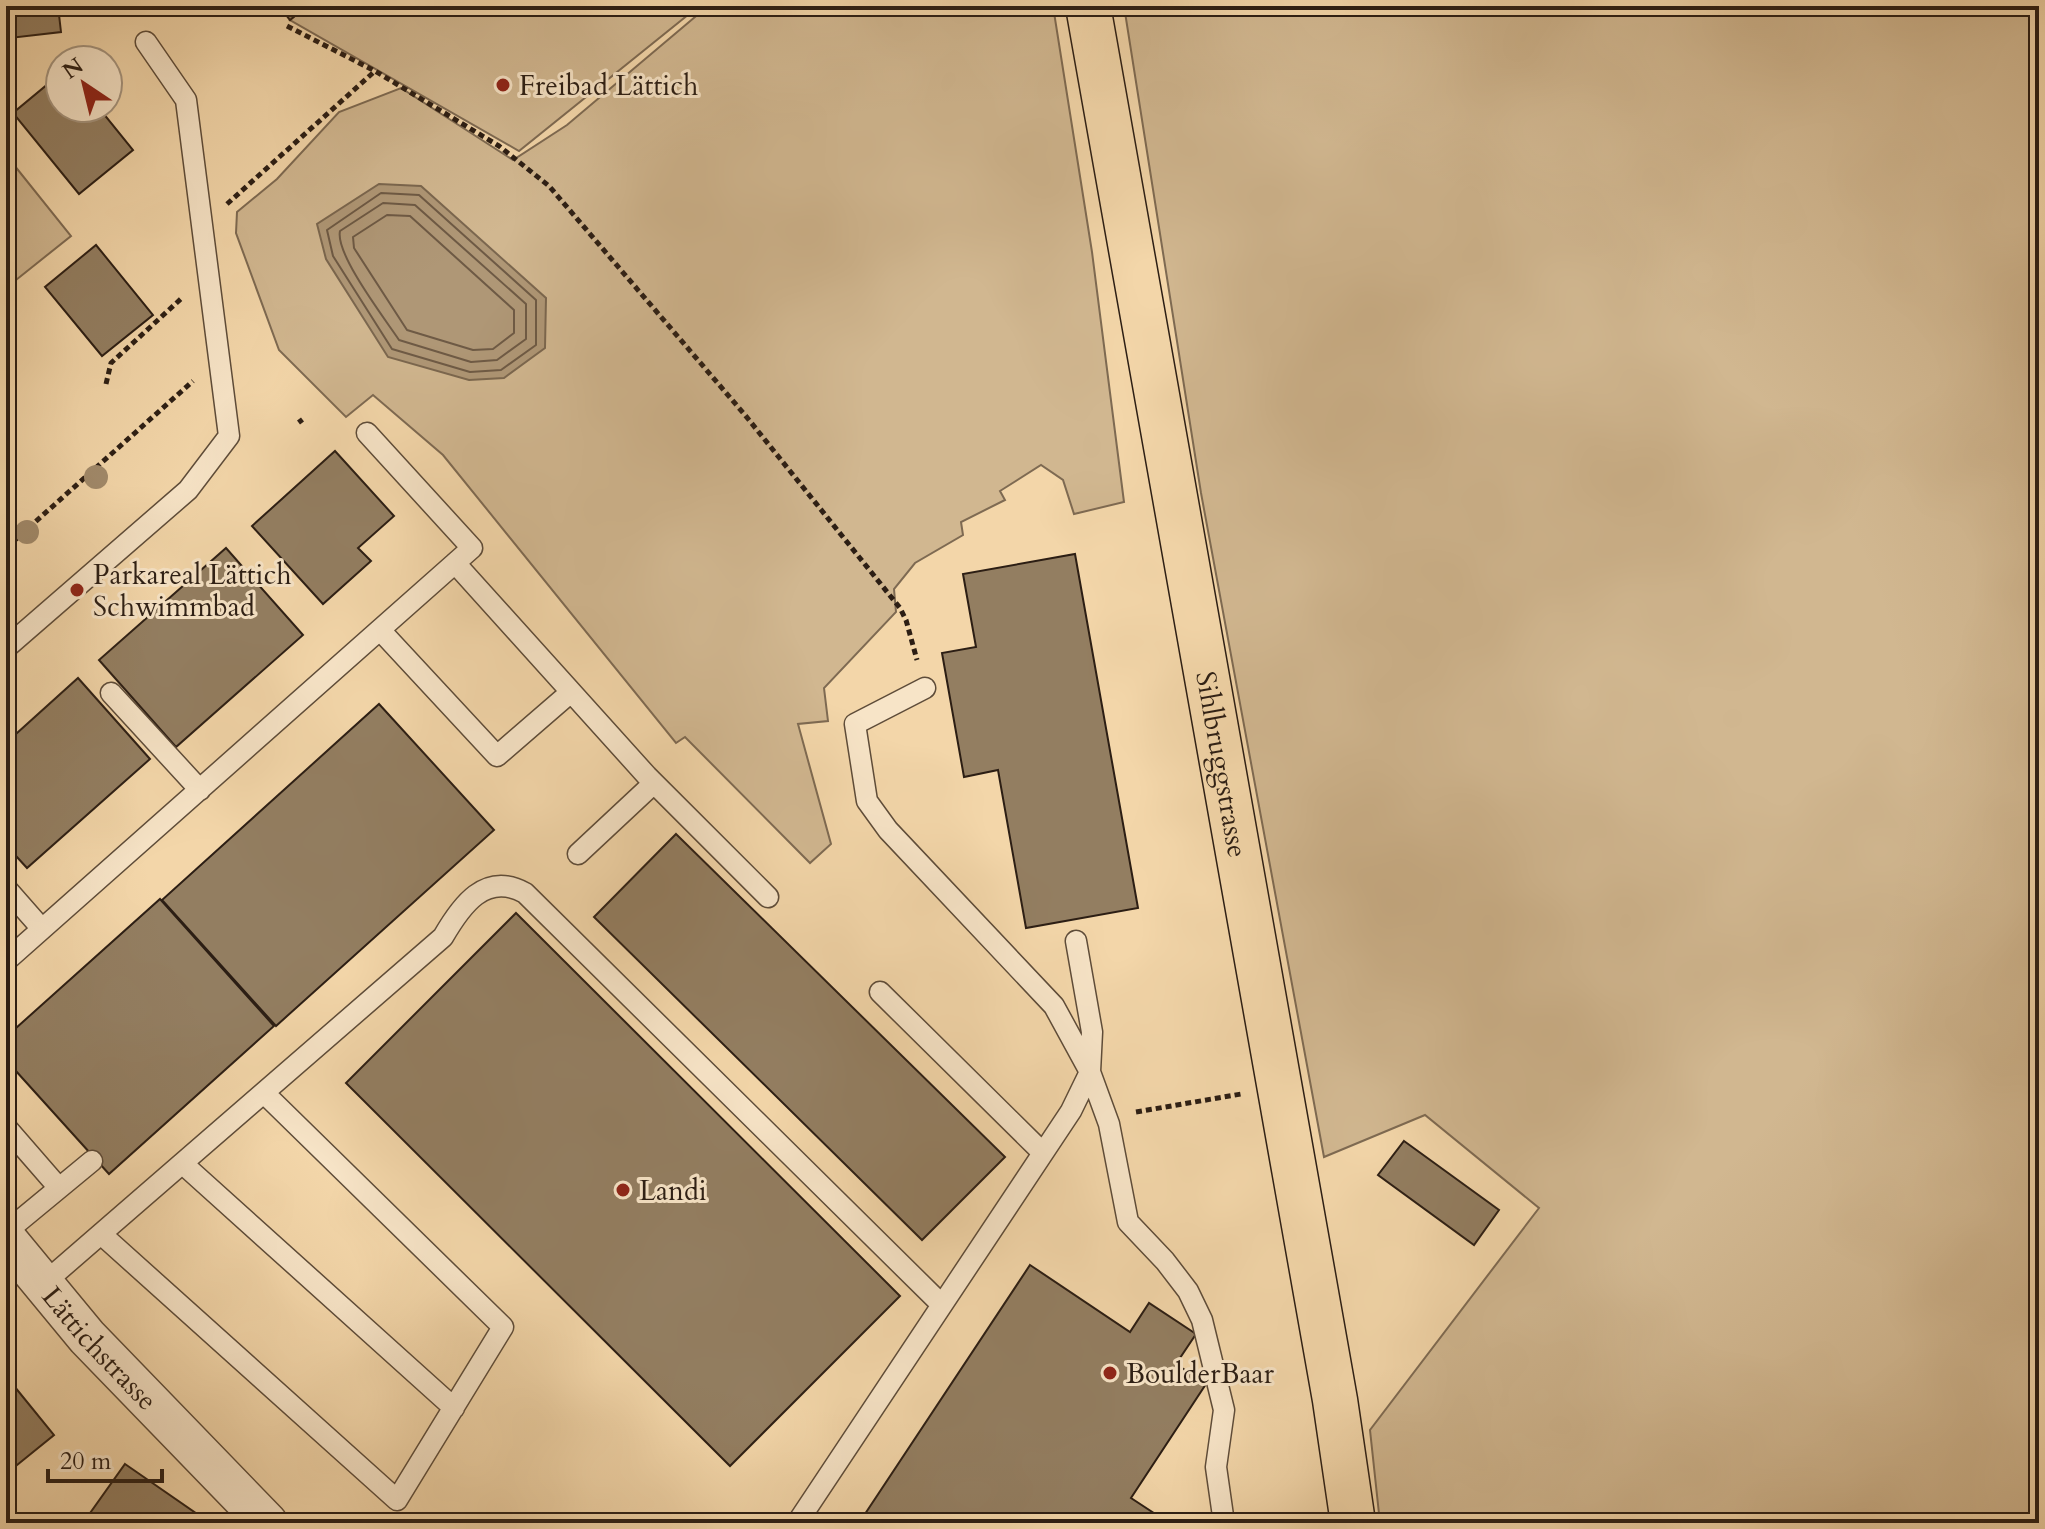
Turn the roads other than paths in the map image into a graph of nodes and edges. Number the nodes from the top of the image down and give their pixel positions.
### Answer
1 (1088, 6) edge
2 (146, 42) dead end
3 (367, 433) dead end
4 (455, 563) junction
5 (380, 630) junction
6 (6, 648) edge
7 (925, 688) road end
8 (571, 692) junction
9 (111, 693) dead end
10 (654, 783) junction
11 (200, 790) junction
12 (578, 854) dead end
13 (6, 888) edge
14 (768, 897) dead end
15 (42, 929) junction
16 (1076, 941) dead end
17 (6, 961) edge
18 (880, 992) dead end
19 (1090, 1072) junction
20 (264, 1093) junction
21 (6, 1127) edge
22 (1043, 1153) junction
23 (92, 1161) dead end
24 (183, 1164) junction
25 (59, 1188) junction
26 (6, 1232) edge
27 (101, 1234) junction
28 (6, 1239) edge
29 (43, 1284) junction
30 (942, 1305) junction
31 (454, 1408) junction
32 (267, 1523) edge
33 (797, 1523) edge
34 (1224, 1523) edge
35 (1353, 1523) edge

1 - 35 main road, Sihlbruggstrasse
2 - 6 lane
3 - 4 lane
4 - 5 lane
4 - 8 lane
5 - 8 lane
5 - 11 lane
7 - 19 lane
8 - 10 lane
9 - 11 lane
10 - 12 lane
10 - 14 lane
11 - 15 lane
13 - 15 lane
15 - 17 lane
16 - 19 lane
18 - 22 lane
19 - 22 lane
19 - 34 lane
20 - 24 lane
20 - 30 lane
20 - 31 lane
21 - 25 lane
22 - 30 lane
23 - 25 lane
24 - 27 lane
24 - 31 lane
25 - 26 lane
27 - 29 lane
27 - 31 lane
28 - 29 street, Lättichstrasse
29 - 32 street, Lättichstrasse
30 - 33 lane

